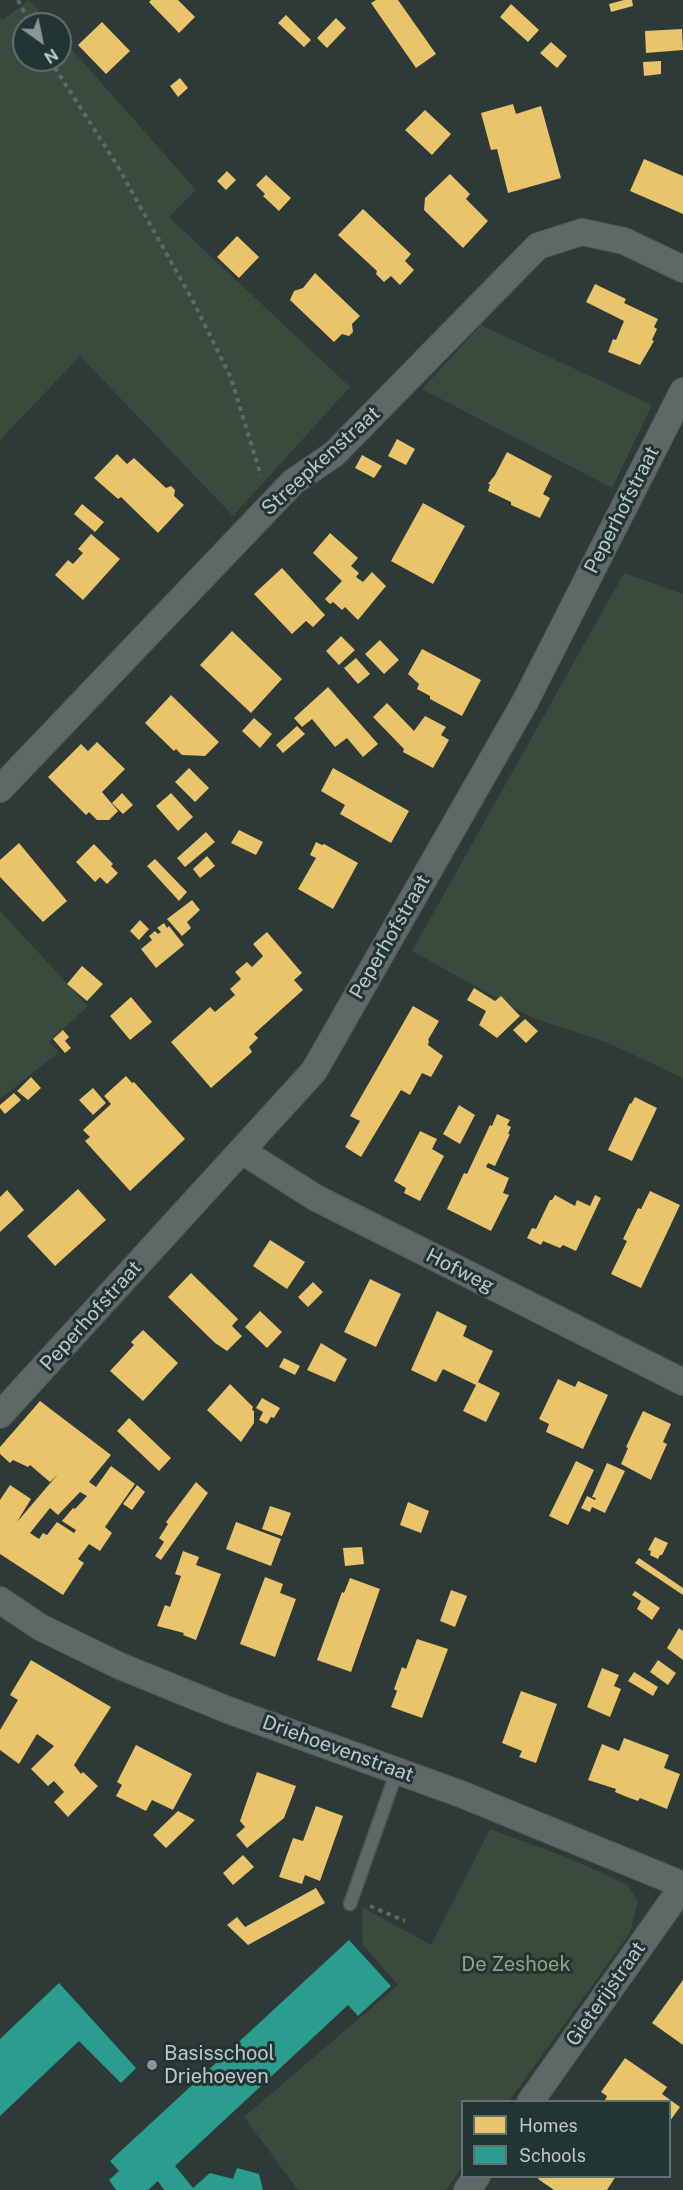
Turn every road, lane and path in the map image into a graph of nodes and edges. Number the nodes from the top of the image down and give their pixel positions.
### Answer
1 (59, 72) edge
2 (683, 269) edge
3 (683, 391) edge
4 (262, 477) dead end
5 (0, 789) edge
6 (242, 1150) junction
7 (683, 1382) edge
8 (0, 1415) edge
9 (0, 1600) edge
10 (398, 1771) junction
11 (683, 1886) edge
12 (351, 1901) joint
13 (405, 1921) dead end
14 (531, 2100) edge

1 - 4 path
2 - 5 street, Streepkenstraat
3 - 6 street, Peperhofstraat
6 - 7 street, Hofweg
6 - 8 street, Peperhofstraat
9 - 10 street, Driehoevenstraat
10 - 11 street, Driehoevenstraat
10 - 12 lane
11 - 14 street, Gieterijstraat
12 - 13 path

